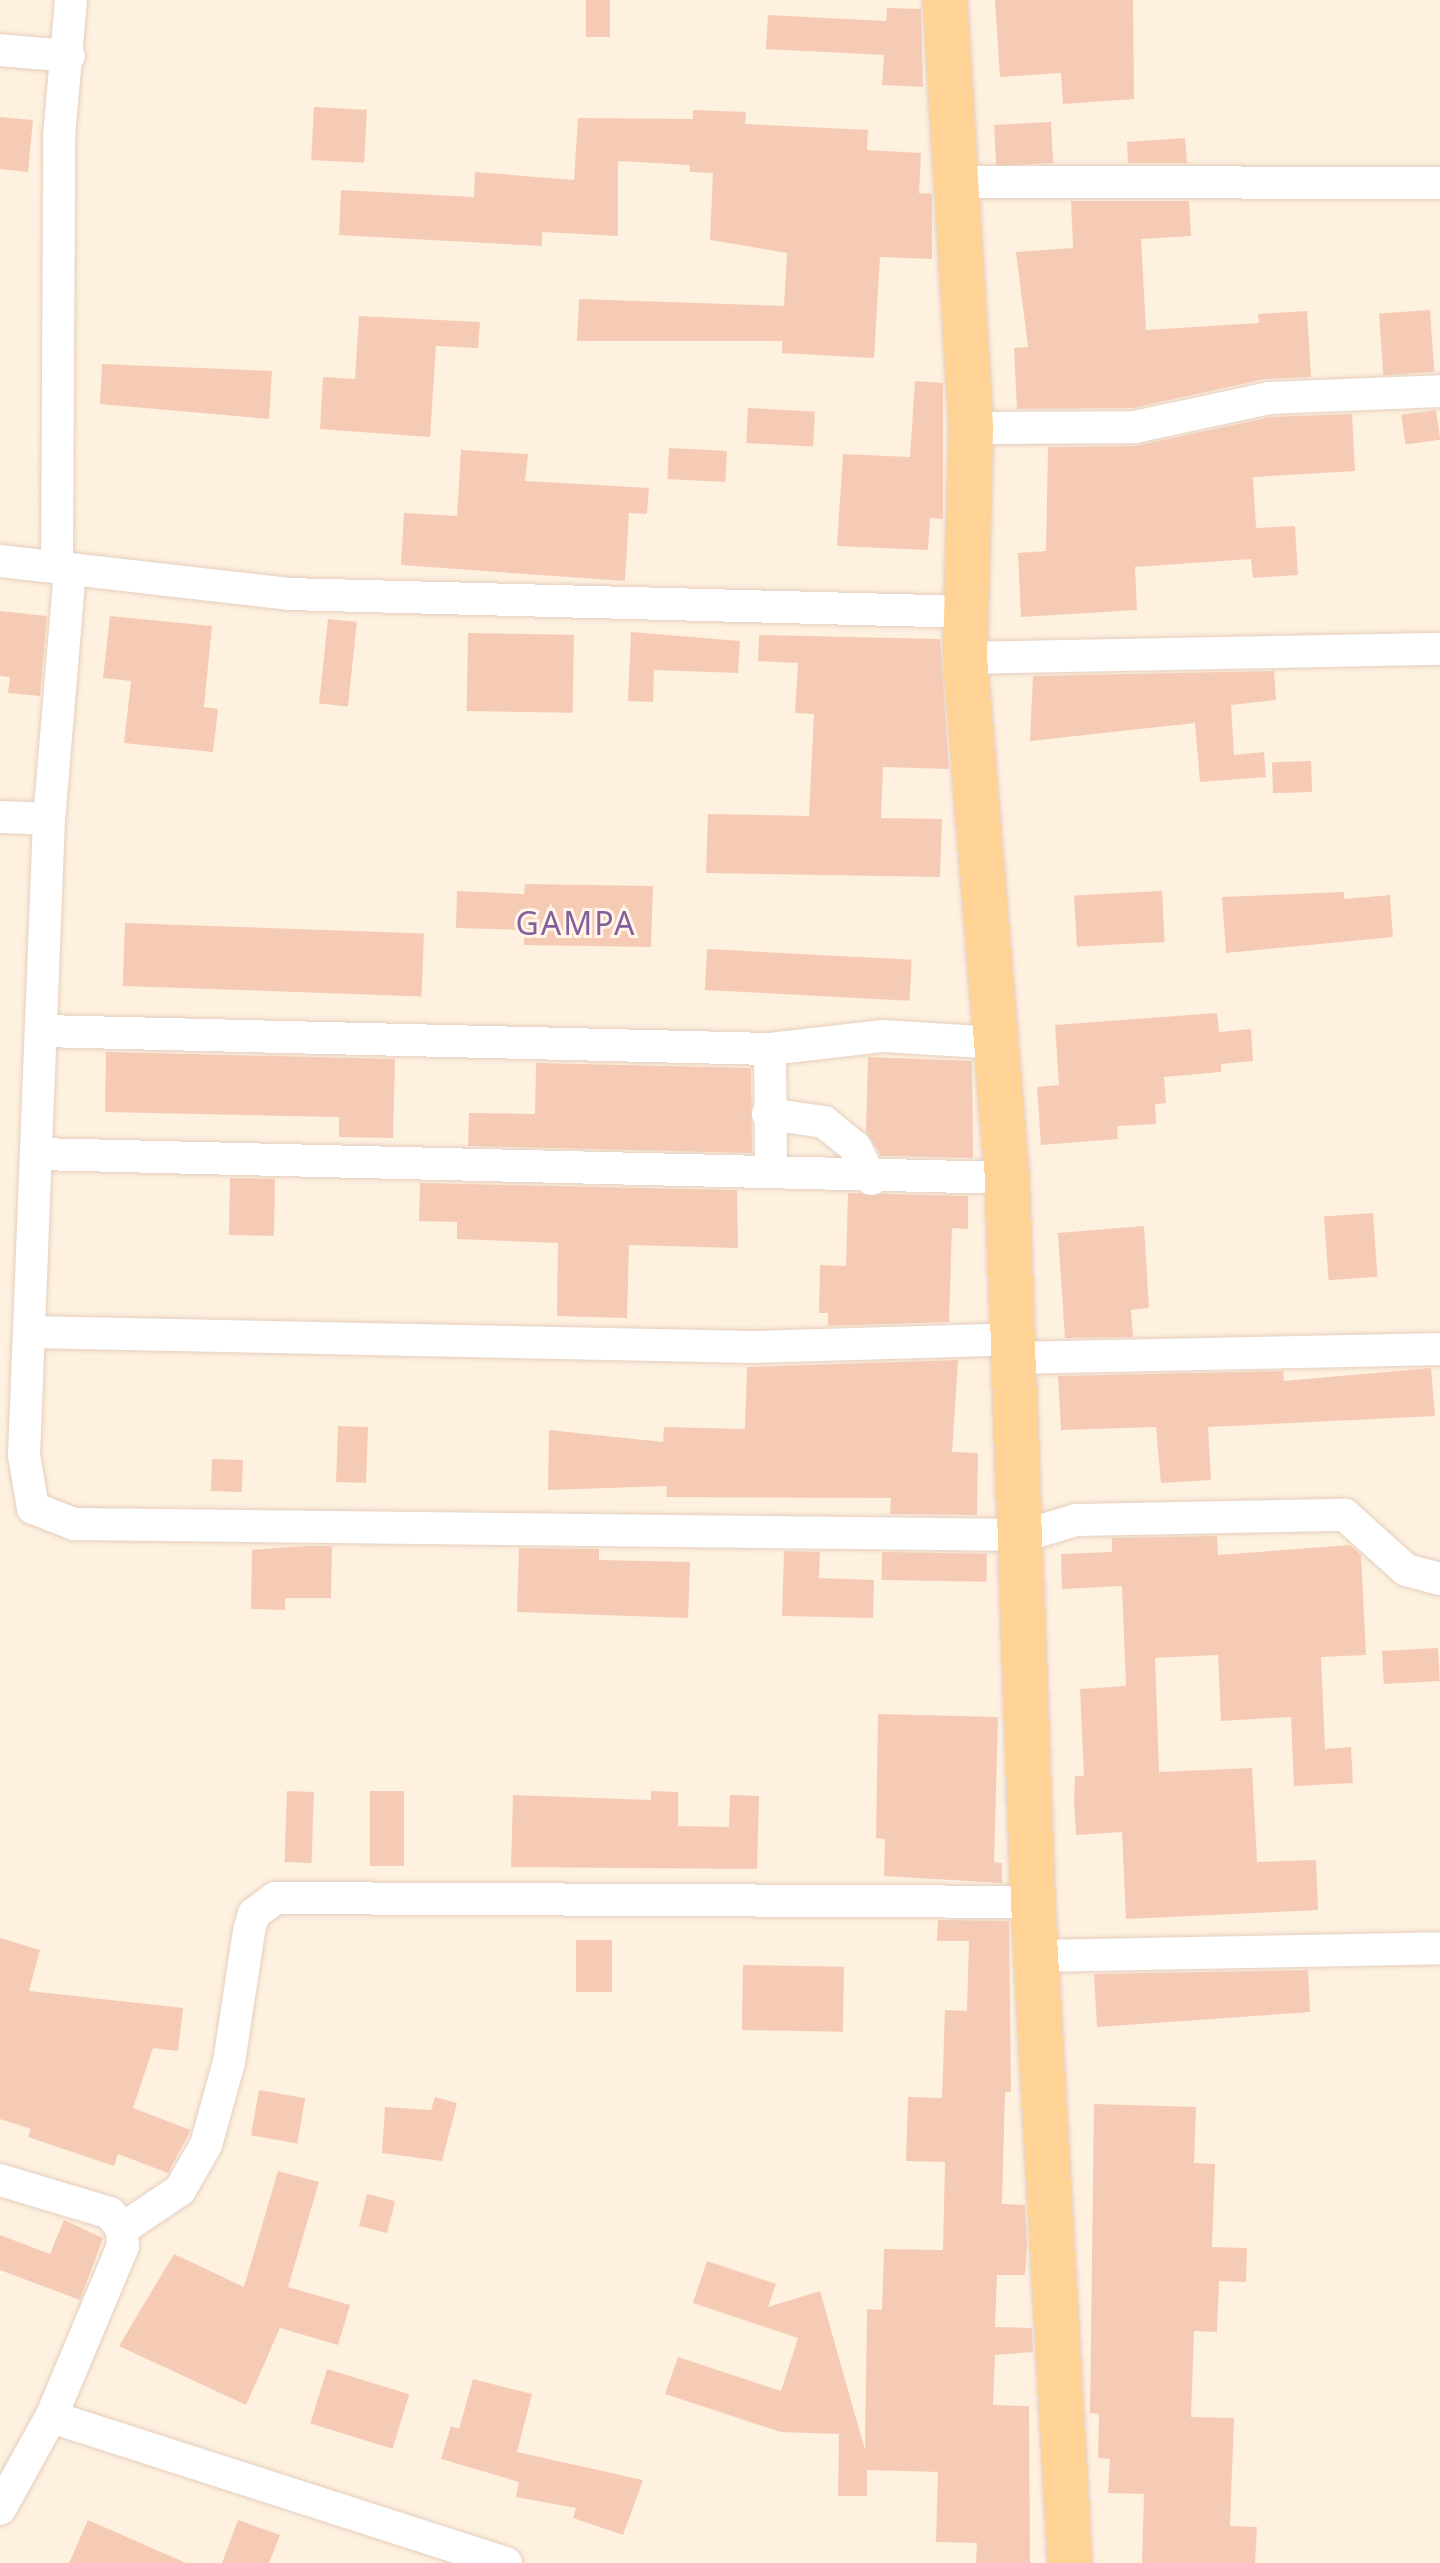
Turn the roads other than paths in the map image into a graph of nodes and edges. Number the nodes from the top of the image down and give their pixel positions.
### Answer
1 (71, 0) edge
2 (945, 0) edge
3 (0, 50) edge
4 (69, 56) junction
5 (953, 182) junction
6 (1440, 183) edge
7 (1440, 391) edge
8 (971, 428) junction
9 (0, 561) edge
10 (64, 567) junction
11 (971, 612) junction
12 (1440, 649) edge
13 (965, 658) junction
14 (0, 817) edge
15 (49, 819) junction
16 (43, 1031) junction
17 (996, 1043) junction
18 (770, 1049) junction
19 (768, 1114) junction
20 (38, 1154) junction
21 (771, 1171) junction
22 (1007, 1178) junction
23 (871, 1179) junction
24 (29, 1332) junction
25 (1016, 1349) junction
26 (1440, 1349) edge
27 (1026, 1535) junction
28 (1440, 1579) edge
29 (1033, 1902) junction
30 (1440, 1948) edge
31 (1040, 1956) junction
32 (0, 2180) edge
33 (122, 2229) junction
34 (51, 2417) junction
35 (0, 2509) edge
36 (506, 2563) edge
37 (1070, 2563) edge

1 - 4 street
2 - 5 main road
3 - 4 street
4 - 10 street
5 - 6 street
5 - 8 main road
7 - 8 street
8 - 11 main road
9 - 10 street
10 - 11 street
10 - 15 street
11 - 13 main road
12 - 13 street
13 - 17 main road
14 - 15 street
15 - 16 street
16 - 18 street
16 - 20 street
17 - 18 street
17 - 22 main road
18 - 19 street
19 - 21 street
19 - 23 street
20 - 21 street
20 - 24 street
21 - 23 street
22 - 23 street
22 - 25 main road
24 - 25 street
24 - 27 street
25 - 26 street
25 - 27 main road
27 - 28 street
27 - 29 main road
29 - 31 main road
29 - 33 street
30 - 31 street
31 - 37 main road
32 - 33 street
33 - 34 street
34 - 35 street
34 - 36 street

